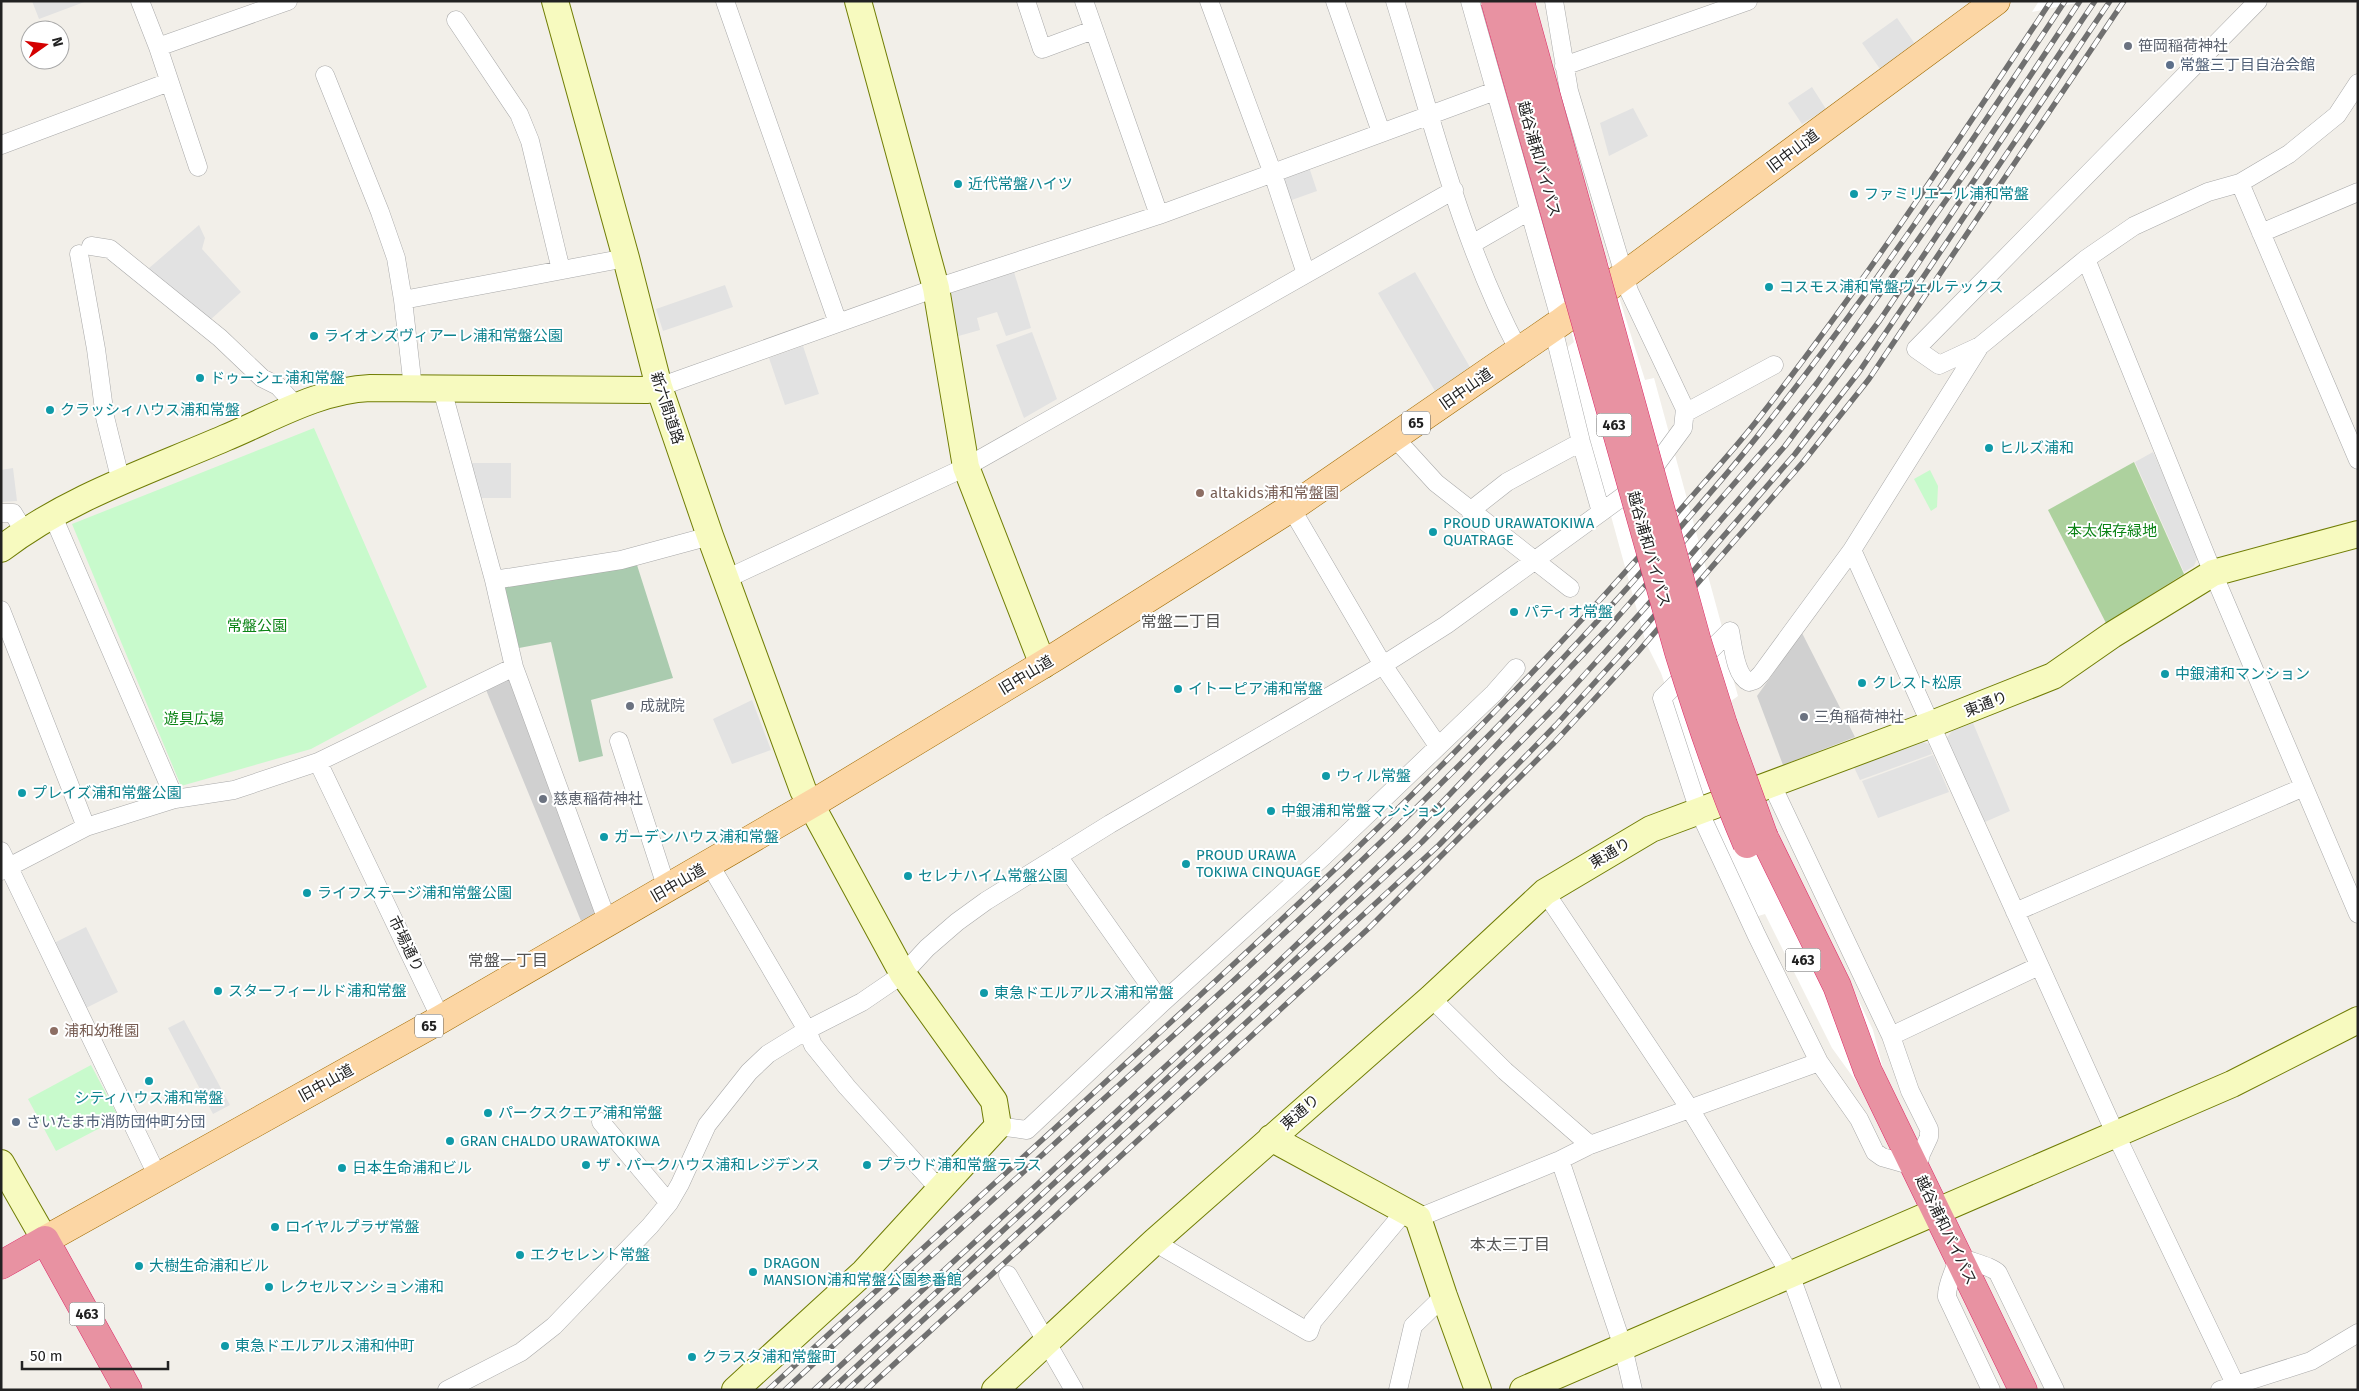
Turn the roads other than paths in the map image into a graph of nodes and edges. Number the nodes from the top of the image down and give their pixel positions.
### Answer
1 (140, 1) edge
2 (288, 1) edge
3 (555, 1) edge
4 (724, 1) edge
5 (858, 1) edge
6 (1026, 1) edge
7 (1084, 1) edge
8 (1209, 1) edge
9 (1335, 1) edge
10 (1395, 1) edge
11 (1470, 1) edge
12 (1495, 1) edge
13 (1520, 1) edge
14 (1554, 1) edge
15 (1748, 1) edge
16 (2258, 1) edge
17 (1994, 2) edge
18 (456, 20) dead end
19 (1094, 30) junction
20 (158, 47) junction
21 (1564, 66) junction
22 (325, 75) dead end
23 (169, 82) junction
24 (2358, 83) edge
25 (1495, 91) junction
26 (1430, 114) junction
27 (1381, 132) junction
28 (1, 145) edge
29 (198, 167) dead end
30 (1272, 174) junction
31 (2240, 183) junction
32 (1454, 190) junction
33 (2358, 192) edge
34 (1529, 211) junction
35 (1158, 215) junction
36 (2260, 233) junction
37 (1472, 244) junction
38 (626, 258) junction
39 (2086, 258) junction
40 (561, 270) junction
41 (1306, 274) junction
42 (1625, 276) junction
43 (936, 288) junction
44 (403, 300) junction
45 (838, 323) junction
46 (1557, 325) junction
47 (1980, 346) junction
48 (1520, 351) junction
49 (1774, 364) dead end
50 (659, 387) junction
51 (413, 388) junction
52 (442, 389) junction
53 (297, 407) junction
54 (1685, 412) junction
55 (1394, 437) junction
56 (1581, 442) junction
57 (2358, 460) edge
58 (966, 467) junction
59 (121, 482) junction
60 (1291, 508) junction
61 (1470, 511) junction
62 (1602, 512) junction
63 (1, 513) edge
64 (52, 514) junction
65 (24, 531) junction
66 (2358, 534) edge
67 (710, 536) junction
68 (1, 549) edge
69 (1852, 550) junction
70 (1534, 559) junction
71 (2213, 573) junction
72 (726, 579) junction
73 (494, 580) junction
74 (1570, 588) dead end
75 (1, 610) edge
76 (1043, 665) junction
77 (1383, 665) junction
78 (514, 667) junction
79 (1516, 668) dead end
80 (1932, 724) junction
81 (619, 741) dead end
82 (1438, 746) junction
83 (318, 762) junction
84 (1771, 783) junction
85 (2304, 787) junction
86 (175, 799) junction
87 (810, 806) junction
88 (1699, 811) junction
89 (86, 827) junction
90 (1, 851) edge
91 (1058, 856) junction
92 (710, 864) junction
93 (5, 869) edge
94 (667, 889) junction
95 (1545, 892) junction
96 (2015, 912) junction
97 (2358, 914) edge
98 (608, 923) junction
99 (2039, 966) junction
100 (903, 974) junction
101 (1431, 998) junction
102 (1162, 1003) junction
103 (442, 1019) junction
104 (2358, 1020) edge
105 (807, 1030) junction
106 (1891, 1036) junction
107 (1819, 1062) junction
108 (1868, 1071) junction
109 (1690, 1109) junction
110 (601, 1122) dead end
111 (998, 1126) junction
112 (2116, 1135) junction
113 (1271, 1138) junction
114 (1590, 1145) junction
115 (1560, 1160) junction
116 (1, 1163) edge
117 (1917, 1170) junction
118 (158, 1177) junction
119 (940, 1190) junction
120 (669, 1203) junction
121 (1936, 1212) junction
122 (1412, 1215) junction
123 (44, 1240) junction
124 (1154, 1242) junction
125 (1958, 1256) junction
126 (1, 1265) edge
127 (1790, 1274) junction
128 (1008, 1275) dead end
129 (1444, 1296) junction
130 (2358, 1333) edge
131 (1046, 1342) junction
132 (1623, 1346) junction
133 (2231, 1388) edge
134 (128, 1390) edge
135 (447, 1390) edge
136 (735, 1390) edge
137 (995, 1390) edge
138 (1074, 1390) edge
139 (1398, 1390) edge
140 (1478, 1390) edge
141 (1523, 1390) edge
142 (1634, 1390) edge
143 (1832, 1390) edge
144 (1991, 1390) edge
145 (2023, 1390) edge
146 (2055, 1390) edge

1 - 20 street
2 - 20 street
3 - 38 street, 新六間道路
4 - 45 street
5 - 43 street
6 - 19 street
7 - 19 street
8 - 30 street
9 - 27 street
10 - 26 street
11 - 25 street
12 - 108 highway, 越谷浦和バイパス / 463, bridge
13 - 108 highway, 越谷浦和バイパス / 463, bridge
14 - 21 street
15 - 21 street
16 - 47 street
17 - 42 main road, 旧中山道 / 65
18 - 40 street
19 - 35 street
20 - 23 street
21 - 42 street
22 - 44 street
23 - 28 street
23 - 29 street
24 - 31 street
25 - 26 street
25 - 34 street
26 - 27 street
26 - 32 street
27 - 30 street
30 - 35 street
30 - 41 street
31 - 36 street
31 - 39 street
32 - 37 street
32 - 41 street
33 - 36 street
34 - 37 street
34 - 46 street
35 - 43 street
36 - 57 street
37 - 48 street
38 - 40 street
38 - 50 street, 新六間道路
39 - 47 street
39 - 71 street
40 - 44 street
41 - 58 street
42 - 46 main road, 旧中山道 / 65
42 - 54 street
43 - 45 street
43 - 58 street
44 - 51 street
45 - 50 street
46 - 48 main road, 旧中山道 / 65
46 - 56 street
47 - 69 street
48 - 55 main road, 旧中山道 / 65
49 - 54 street
50 - 52 street
50 - 67 street, 新六間道路
51 - 52 street
51 - 53 street
52 - 73 street
53 - 59 street
53 - 59 street
54 - 62 street
55 - 60 main road, 旧中山道 / 65
55 - 61 street
56 - 61 street
56 - 62 street
58 - 72 street
58 - 76 street
59 - 64 street
60 - 76 main road, 旧中山道 / 65
60 - 77 street
61 - 70 street
62 - 70 street
63 - 65 street
64 - 65 street
64 - 86 street
65 - 68 street
66 - 71 street, 東通り
67 - 72 street, 新六間道路
67 - 73 street
69 - 80 street
69 - 88 street
70 - 74 street
70 - 77 street
71 - 80 street, 東通り
71 - 85 street
72 - 87 street, 新六間道路
73 - 78 street
75 - 89 street
76 - 87 main road, 旧中山道 / 65
77 - 82 street
77 - 91 street
78 - 83 street
78 - 98 street
79 - 82 street
80 - 84 street, 東通り
80 - 96 street
81 - 94 street
82 - 102 street
83 - 86 street
83 - 103 street, 市場通り
84 - 88 street, 東通り
84 - 106 street
85 - 96 street
85 - 97 street
86 - 89 street
87 - 92 main road, 旧中山道 / 65
87 - 100 street, 新六間道路
88 - 95 street, 東通り
88 - 107 street
89 - 93 street
90 - 93 street
91 - 100 street
91 - 102 street
92 - 94 main road, 旧中山道 / 65
92 - 105 street
93 - 118 street
94 - 98 main road, 旧中山道 / 65
95 - 101 street, 東通り
95 - 109 street
96 - 99 street
98 - 103 main road, 旧中山道 / 65
99 - 106 street
99 - 112 street
100 - 105 street
100 - 111 street, 新六間道路
101 - 113 street, 東通り
101 - 114 street
102 - 111 street
103 - 118 main road, 旧中山道 / 65
104 - 112 street
105 - 119 street
105 - 120 street
106 - 117 street
107 - 109 street
107 - 117 street
108 - 117 highway, 越谷浦和バイパス / 463
109 - 114 street
109 - 127 street
110 - 120 street
111 - 119 street
112 - 121 street
112 - 133 street
113 - 122 street
113 - 124 street, 東通り
114 - 115 street
115 - 122 street
115 - 132 street
116 - 123 street
117 - 121 highway, 越谷浦和バイパス / 463
118 - 123 main road, 旧中山道 / 65
119 - 136 street
120 - 135 street
121 - 125 highway, 越谷浦和バイパス / 463
121 - 127 street
122 - 124 street
122 - 129 street
123 - 126 highway, 旧中山道
123 - 134 highway, 463
124 - 131 street, 東通り
125 - 144 street
125 - 145 highway, 越谷浦和バイパス / 463
125 - 146 street
127 - 132 street
127 - 143 street
128 - 131 street
129 - 139 street
129 - 140 street
130 - 133 street
131 - 137 street, 東通り
131 - 138 street
132 - 141 street
132 - 142 street

